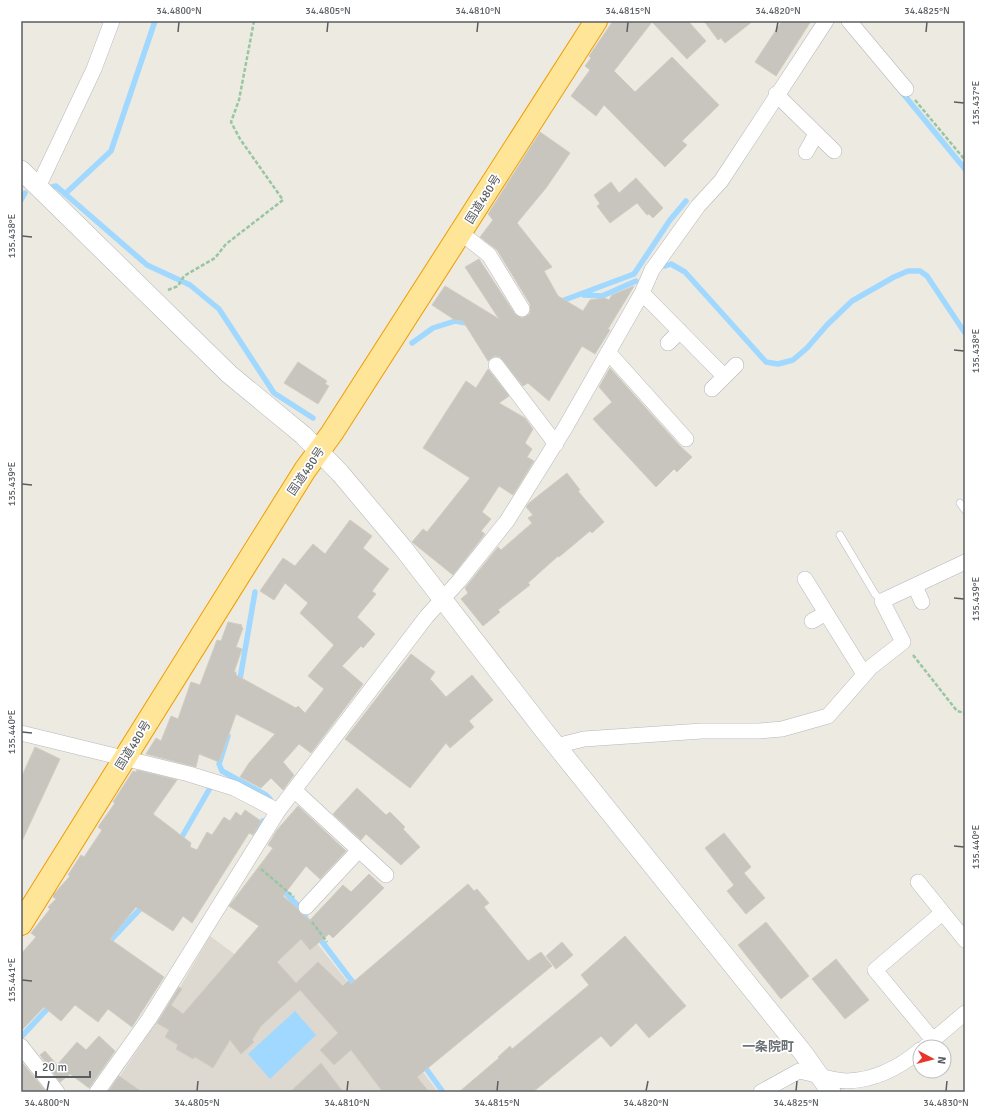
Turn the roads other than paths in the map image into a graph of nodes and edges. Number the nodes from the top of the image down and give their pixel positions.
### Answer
1 (112, 21) edge
2 (596, 21) edge
3 (826, 21) edge
4 (849, 21) edge
5 (906, 89) road end
6 (776, 94) junction
7 (816, 134) junction
8 (834, 151) dead end
9 (806, 152) dead end
10 (29, 178) edge
11 (461, 233) junction
12 (642, 293) junction
13 (522, 309) dead end
14 (680, 331) junction
15 (668, 343) dead end
16 (608, 352) junction
17 (496, 365) dead end
18 (736, 365) dead end
19 (724, 376) junction
20 (712, 389) dead end
21 (686, 439) dead end
22 (556, 444) junction
23 (318, 452) junction
24 (960, 503) dead end
25 (965, 510) edge
26 (840, 535) dead end
27 (965, 562) edge
28 (805, 579) dead end
29 (915, 586) junction
30 (442, 600) junction
31 (882, 601) junction
32 (922, 602) dead end
33 (826, 613) junction
34 (812, 621) dead end
35 (864, 674) junction
36 (21, 733) edge
37 (556, 746) junction
38 (125, 758) junction
39 (294, 790) junction
40 (278, 811) junction
41 (359, 850) junction
42 (386, 875) dead end
43 (918, 882) dead end
44 (306, 907) dead end
45 (942, 913) junction
46 (21, 924) edge
47 (965, 940) edge
48 (965, 1013) edge
49 (925, 1039) edge
50 (933, 1039) edge
51 (21, 1046) edge
52 (912, 1057) edge
53 (820, 1076) junction
54 (57, 1092) edge
55 (97, 1092) edge
56 (761, 1092) edge
57 (831, 1092) edge

1 - 10 street
2 - 11 highway, 国道480号
3 - 6 street
4 - 5 street
6 - 7 street
6 - 12 street
7 - 8 street
7 - 9 street
10 - 23 street
11 - 13 street
11 - 23 highway, 国道480号
12 - 14 street
12 - 16 street
14 - 15 street
14 - 19 street
16 - 21 street
16 - 22 street
17 - 22 street
18 - 19 street
19 - 20 street
22 - 30 street
23 - 30 street
23 - 38 highway, 国道480号
24 - 25 lane
26 - 31 lane
27 - 29 street
28 - 33 street
29 - 31 street
29 - 32 street
30 - 37 street
30 - 39 street
31 - 35 street
33 - 34 street
33 - 35 street
35 - 37 street
36 - 38 street
37 - 53 street
38 - 40 street
38 - 46 highway, 国道480号
39 - 40 street
39 - 41 street
40 - 55 street
41 - 42 street
41 - 44 street
43 - 45 street
45 - 47 street
45 - 49 street
48 - 50 street
51 - 54 street
52 - 53 street
53 - 56 street
53 - 57 street

